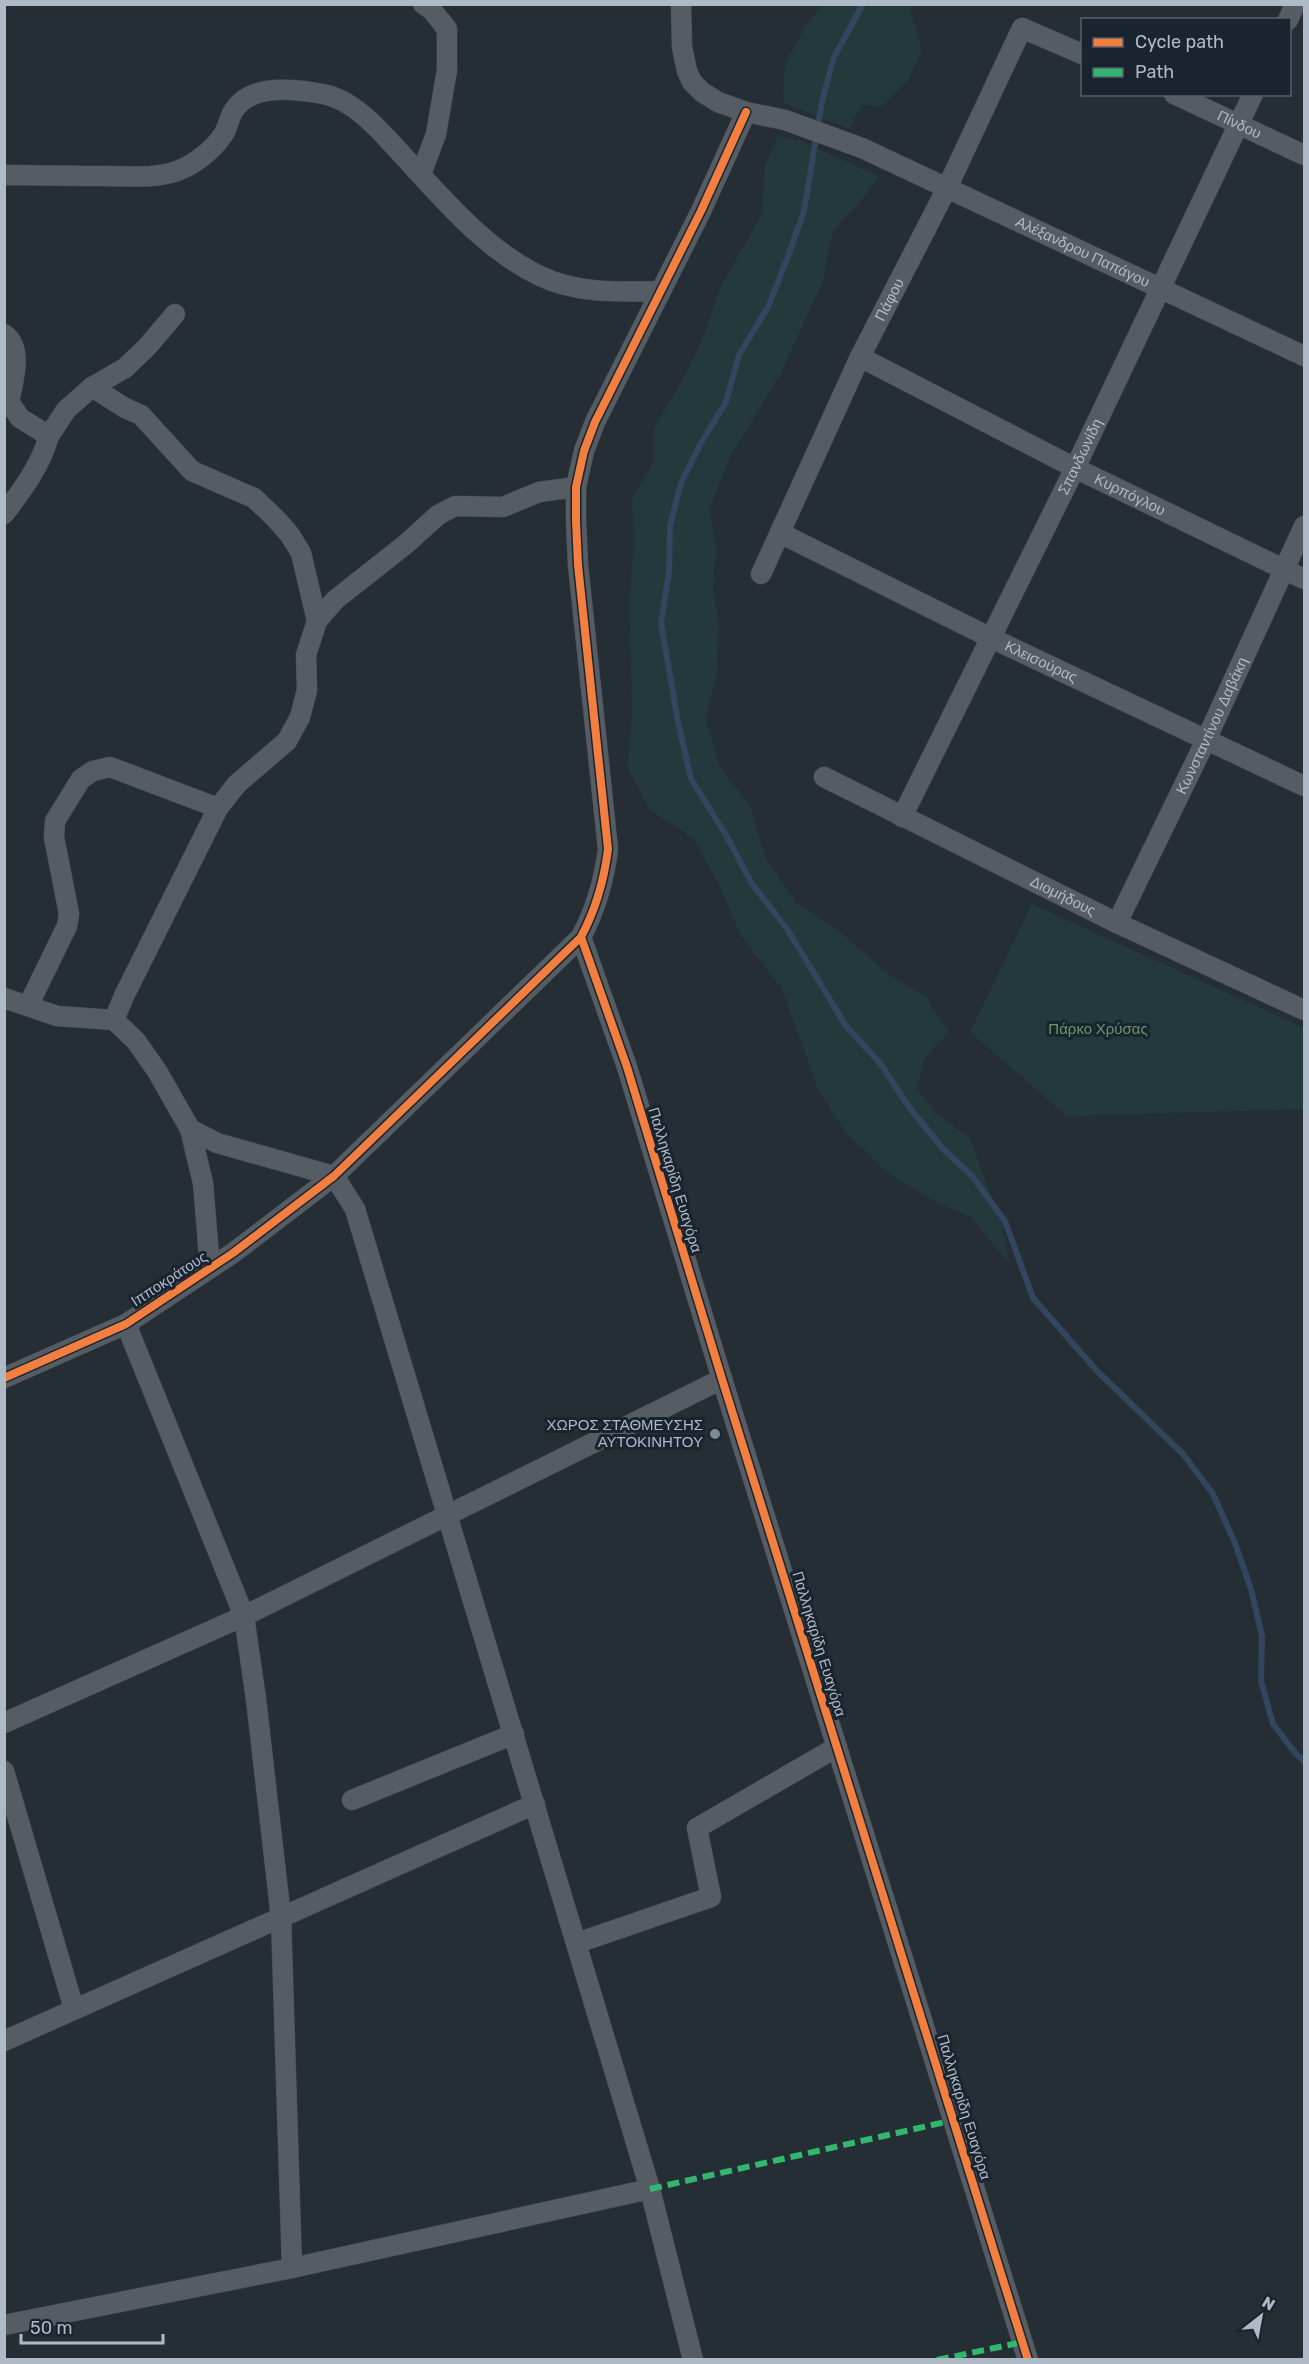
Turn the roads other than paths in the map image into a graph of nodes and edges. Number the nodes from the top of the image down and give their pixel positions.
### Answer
1 (423, 4) edge
2 (681, 4) edge
3 (1295, 4) edge
4 (1289, 18) edge
5 (1081, 53) edge
6 (1179, 96) edge
7 (1252, 96) edge
8 (746, 112) junction
9 (1240, 123) junction
10 (1305, 155) edge
11 (421, 174) junction
12 (4, 175) edge
13 (947, 188) junction
14 (1161, 287) junction
15 (661, 291) junction
16 (176, 314) dead end
17 (4, 334) edge
18 (1305, 356) edge
19 (860, 357) junction
20 (92, 387) junction
21 (48, 436) junction
22 (1075, 468) junction
23 (576, 487) junction
24 (4, 514) edge
25 (1305, 526) edge
26 (780, 533) junction
27 (1284, 569) junction
28 (761, 574) dead end
29 (1305, 579) edge
30 (317, 621) junction
31 (989, 637) junction
32 (1206, 740) junction
33 (824, 777) dead end
34 (1305, 786) edge
35 (219, 808) junction
36 (902, 817) junction
37 (1117, 923) junction
38 (581, 937) junction
39 (5, 999) edge
40 (28, 1006) junction
41 (1305, 1010) edge
42 (114, 1020) junction
43 (190, 1129) junction
44 (334, 1176) junction
45 (210, 1268) junction
46 (126, 1324) junction
47 (4, 1378) edge
48 (722, 1379) junction
49 (447, 1515) junction
50 (244, 1616) junction
51 (4, 1723) edge
52 (514, 1734) junction
53 (837, 1747) junction
54 (4, 1771) edge
55 (352, 1800) dead end
56 (535, 1804) junction
57 (280, 1917) junction
58 (577, 1943) junction
59 (74, 2009) junction
60 (4, 2041) edge
61 (650, 2189) junction
62 (292, 2268) junction
63 (4, 2325) edge
64 (693, 2360) edge
65 (1028, 2360) edge

1 - 11 street
2 - 8 street, Αλέξανδρου Παπάγου
3 - 4 street
5 - 13 street, Πάφου
6 - 9 street, Πίνδου
7 - 9 street, Σπανδωνίδη
8 - 13 street, Αλέξανδρου Παπάγου
8 - 15 street, Ιπποκράτους
9 - 10 street, Πίνδου
9 - 14 street, Σπανδωνίδη
11 - 12 street
11 - 15 street
13 - 14 street, Αλέξανδρου Παπάγου
13 - 19 street, Πάφου
14 - 18 street, Αλέξανδρου Παπάγου
14 - 22 street, Σπανδωνίδη
15 - 23 street, Ιπποκράτους
16 - 20 street
17 - 21 street
19 - 22 street, Κυρπόγλου
19 - 26 street, Πάφου
20 - 21 street
20 - 30 street
21 - 24 street
22 - 27 street, Κυρπόγλου
22 - 31 street, Σπανδωνίδη
23 - 30 street
23 - 38 street, Ιπποκράτους
25 - 27 street, Κωνσταντίνου Δαβάκη
26 - 28 street, Πάφου
26 - 31 street, Κλεισούρας
27 - 29 street, Κυρπόγλου
27 - 32 street, Κωνσταντίνου Δαβάκη
30 - 35 street
31 - 32 street, Κλεισούρας
31 - 36 street, Σπανδωνίδη
32 - 34 street, Κλεισούρας
32 - 37 street, Κωνσταντίνου Δαβάκη
33 - 36 street, Διομήδους
35 - 40 street
35 - 42 street
36 - 37 street, Διομήδους
37 - 41 street, Διομήδους
38 - 44 street, Ιπποκράτους
38 - 48 street, Παλληκαρίδη Ευαγόρα
39 - 40 street
40 - 42 street
42 - 43 street
43 - 44 street
43 - 45 street
44 - 45 street, Ιπποκράτους
44 - 49 street
45 - 46 street, Ιπποκράτους
46 - 47 street, Ιπποκράτους
46 - 50 street
48 - 49 street
48 - 53 street, Παλληκαρίδη Ευαγόρα
49 - 50 street
49 - 52 street
50 - 51 street
50 - 57 street
52 - 55 street
52 - 56 street
53 - 58 street
53 - 65 street, Παλληκαρίδη Ευαγόρα
54 - 59 street
56 - 57 street
56 - 58 street
57 - 59 street
57 - 62 street
58 - 61 street
59 - 60 street
61 - 62 street
61 - 64 street
62 - 63 street

